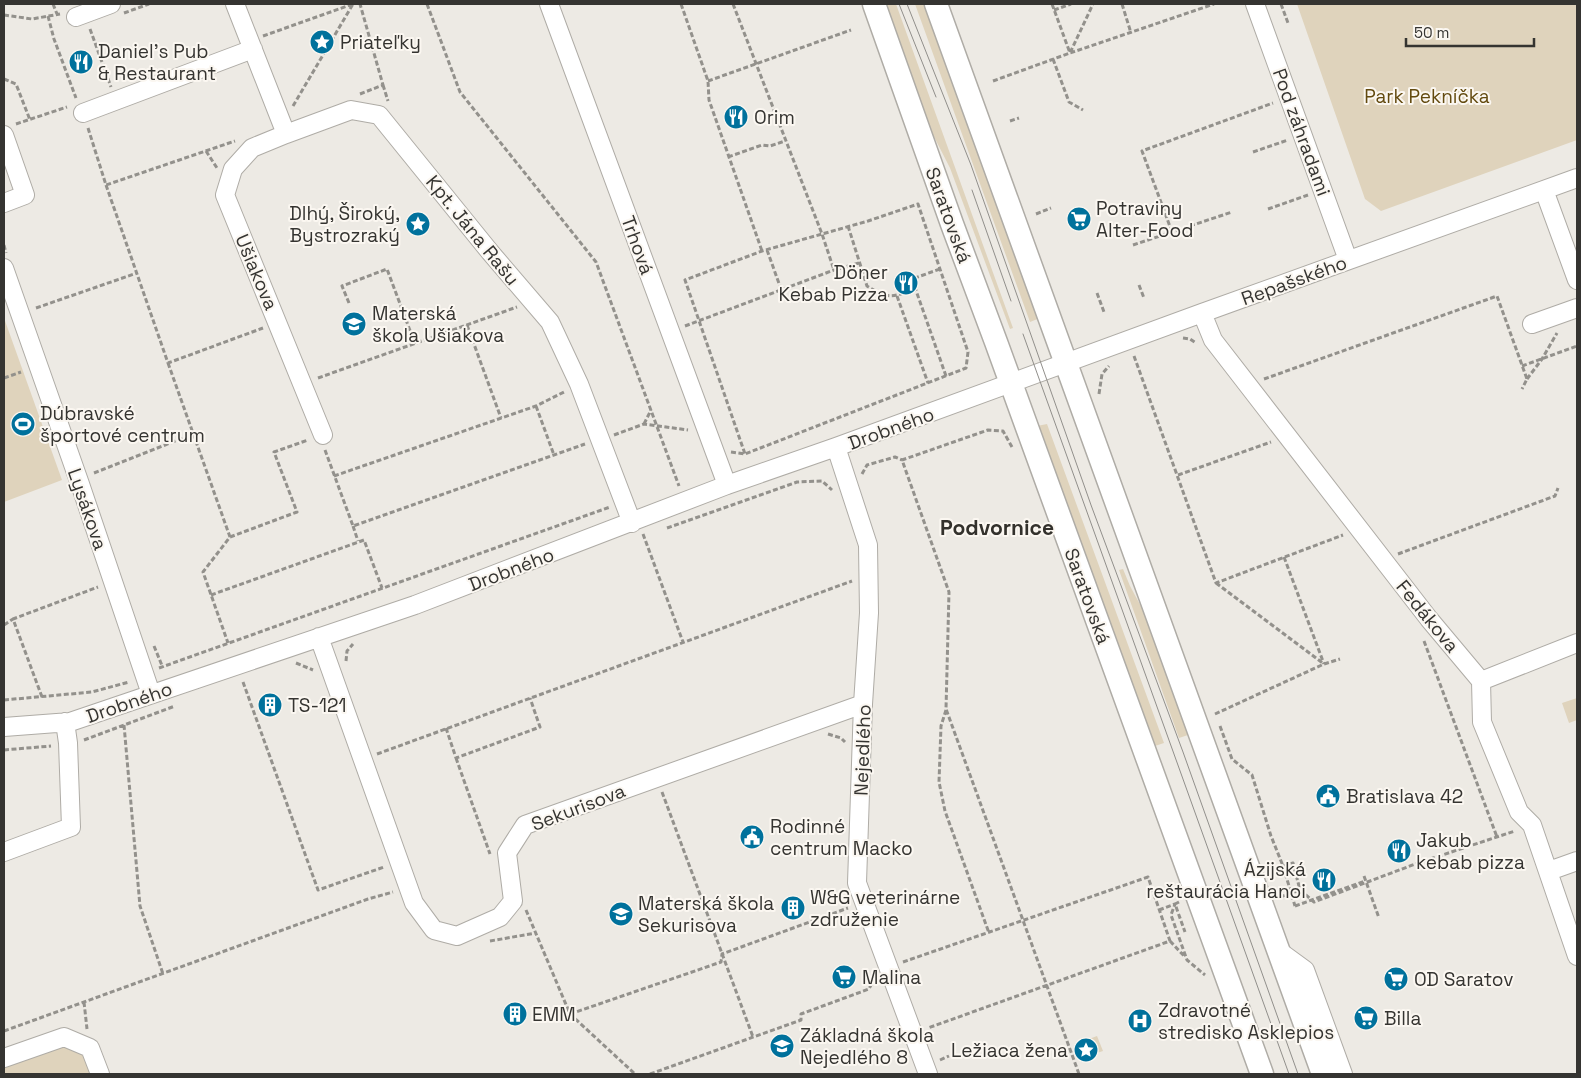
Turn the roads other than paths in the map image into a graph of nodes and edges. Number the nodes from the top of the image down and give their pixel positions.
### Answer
1 (111, 4) edge
2 (235, 4) edge
3 (549, 4) edge
4 (874, 4) edge
5 (936, 4) edge
6 (1255, 4) edge
7 (82, 22) road end
8 (258, 47) junction
9 (76, 110) road end
10 (6, 130) edge
11 (286, 134) junction
12 (1577, 178) edge
13 (1544, 190) junction
14 (4, 203) edge
15 (1348, 260) junction
16 (4, 268) edge
17 (1577, 280) edge
18 (1573, 309) edge
19 (1202, 313) junction
20 (1532, 324) dead end
21 (1066, 363) junction
22 (1011, 383) junction
23 (323, 435) road end
24 (836, 447) junction
25 (727, 485) junction
26 (634, 531) junction
27 (319, 636) junction
28 (1577, 643) edge
29 (1481, 681) junction
30 (151, 694) junction
31 (863, 704) junction
32 (65, 722) junction
33 (4, 726) edge
34 (4, 852) edge
35 (1577, 861) edge
36 (1549, 871) junction
37 (1279, 951) junction
38 (1577, 956) edge
39 (4, 1058) edge
40 (932, 1068) edge
41 (100, 1074) edge
42 (1262, 1074) edge
43 (1324, 1074) edge
44 (1343, 1074) edge

1 - 7 street
2 - 8 street
3 - 25 street, Trhová
4 - 22 main road, Saratovská
5 - 21 main road
6 - 15 street, Pod záhradami
8 - 9 street
8 - 11 street
10 - 14 street
11 - 23 street, Ušiakova
11 - 26 street, Kpt. Jána Rašu
12 - 13 street, Repašského
13 - 15 street, Repašského
13 - 17 street
15 - 19 street, Repašského
16 - 30 street, Lysákova
18 - 20 street
19 - 21 street, Repašského
19 - 29 street, Fedákova
21 - 22 street, Repašského
21 - 37 main road
22 - 24 street, Drobného
22 - 42 main road, Saratovská
24 - 25 street, Drobného
24 - 31 street, Nejedlého
25 - 26 street, Drobného
26 - 27 street, Drobného
27 - 30 street, Drobného
27 - 31 street, Sekurisova
28 - 29 street
29 - 36 street
30 - 32 street, Drobného
31 - 40 street, Nejedlého
32 - 33 street, Drobného
32 - 34 street
35 - 36 street
36 - 38 street
37 - 43 main road
37 - 44 street
39 - 41 street

